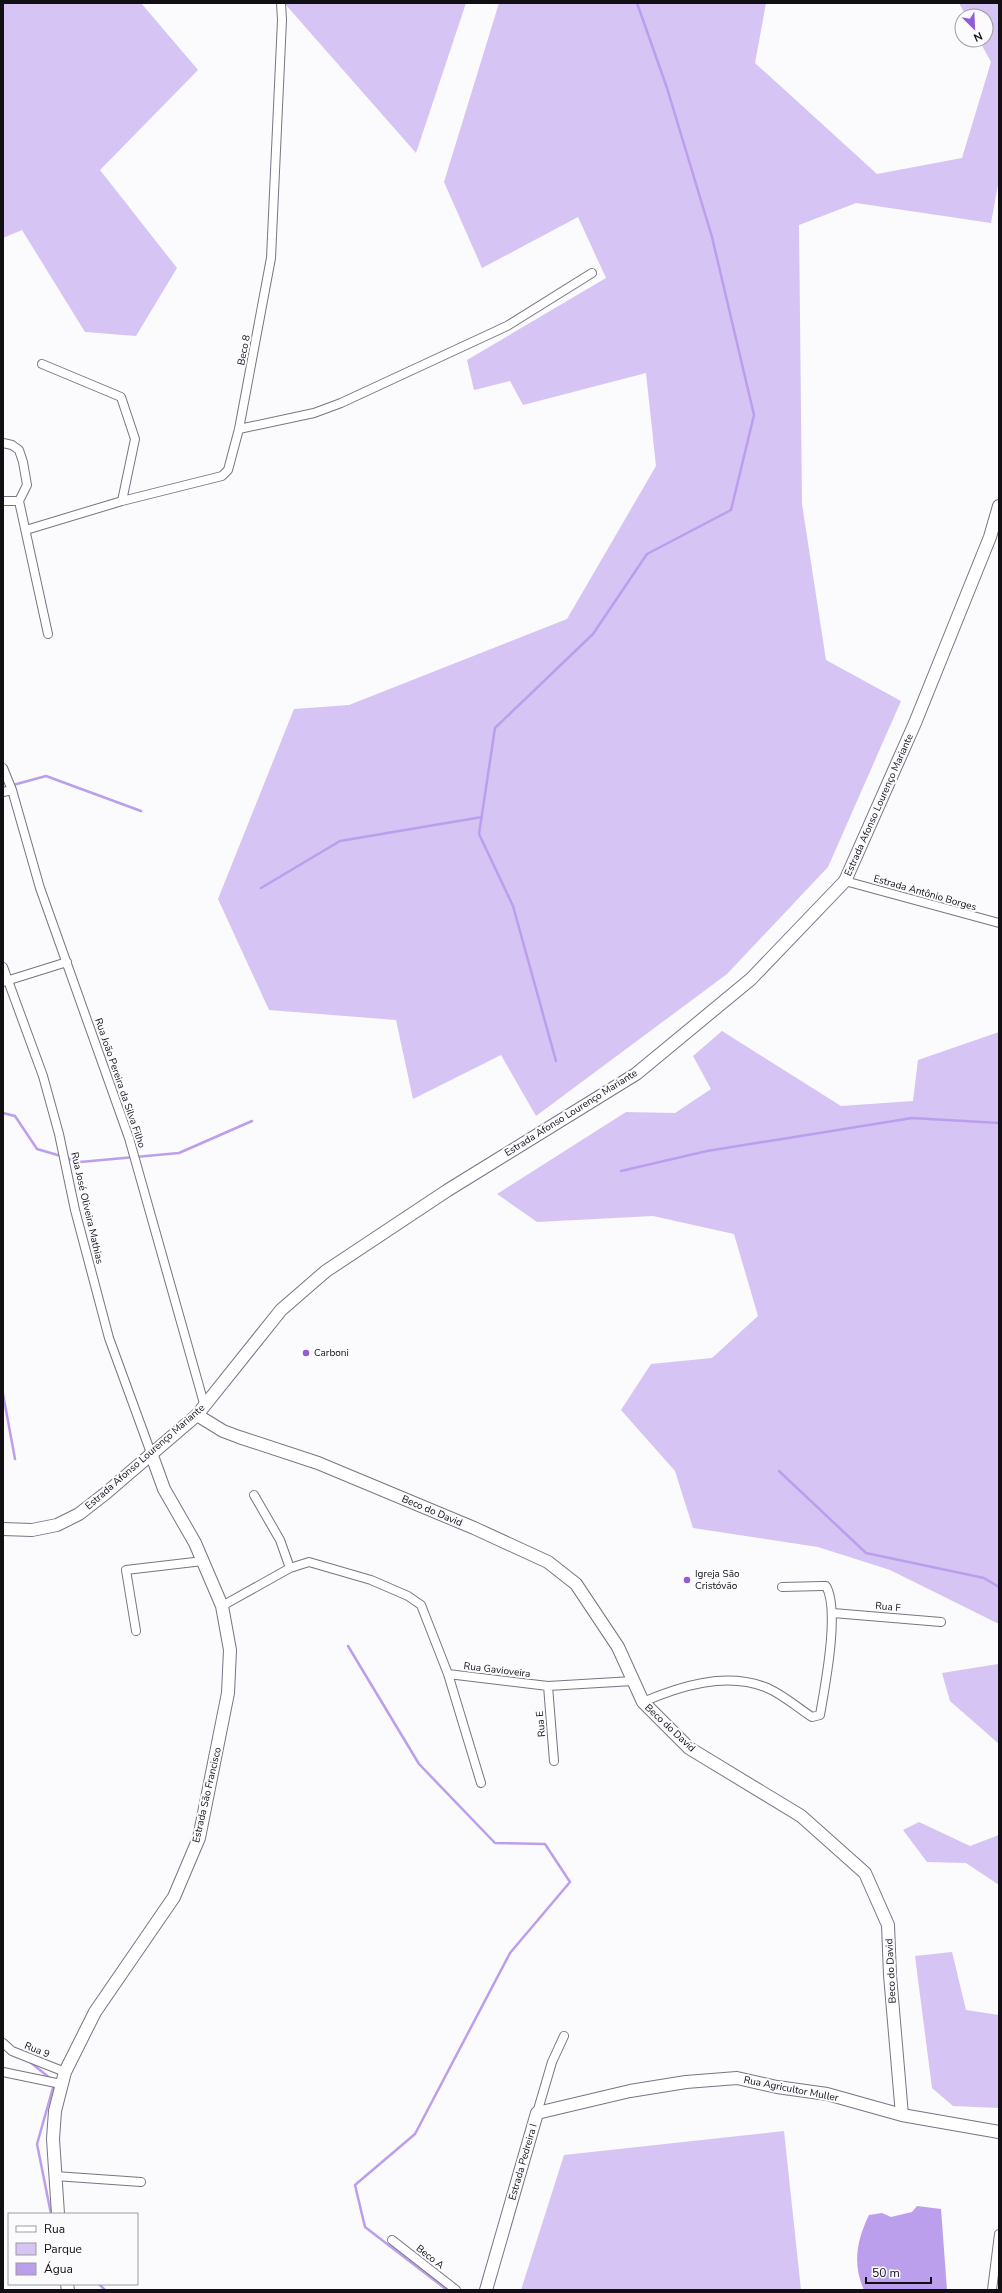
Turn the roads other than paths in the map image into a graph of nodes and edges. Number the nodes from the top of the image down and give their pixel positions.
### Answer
1 (281, 3) edge
2 (592, 273) dead end
3 (42, 364) dead end
4 (239, 429) junction
5 (3, 443) edge
6 (3, 501) edge
7 (19, 501) junction
8 (122, 501) junction
9 (999, 506) edge
10 (26, 530) junction
11 (995, 534) edge
12 (48, 634) dead end
13 (3, 768) edge
14 (12, 790) junction
15 (3, 792) edge
16 (845, 881) junction
17 (999, 923) edge
18 (67, 962) junction
19 (3, 967) edge
20 (5, 981) edge
21 (201, 1411) junction
22 (151, 1454) junction
23 (254, 1495) dead end
24 (3, 1529) edge
25 (202, 1561) junction
26 (290, 1568) junction
27 (782, 1587) dead end
28 (222, 1606) junction
29 (833, 1613) junction
30 (941, 1622) dead end
31 (136, 1631) dead end
32 (448, 1674) junction
33 (633, 1681) junction
34 (548, 1686) junction
35 (643, 1702) junction
36 (554, 1761) dead end
37 (480, 1784) dead end
38 (564, 2036) dead end
39 (3, 2043) edge
40 (3, 2072) edge
41 (59, 2080) junction
42 (537, 2112) junction
43 (902, 2115) junction
44 (999, 2132) edge
45 (55, 2176) junction
46 (141, 2182) dead end
47 (58, 2213) edge
48 (999, 2234) edge
49 (392, 2240) dead end
50 (456, 2290) edge
51 (486, 2290) edge
52 (992, 2290) edge

1 - 4 street, Beco 8
2 - 4 street
3 - 8 street
4 - 8 street, Beco 8
5 - 7 street
6 - 7 street
7 - 10 street
8 - 10 street, Beco 8
9 - 11 main road, Estrada Afonso Lourenço Mariante
10 - 12 street
11 - 16 main road, Estrada Afonso Lourenço Mariante
13 - 14 street, Rua João Pereira da Silva Filho
14 - 15 street
14 - 18 street, Rua João Pereira da Silva Filho
16 - 17 street, Estrada Antônio Borges
16 - 21 main road, Estrada Afonso Lourenço Mariante
18 - 20 street
18 - 21 street, Rua João Pereira da Silva Filho
19 - 20 street, Rua José Oliveira Mathias
20 - 22 street, Rua José Oliveira Mathias
21 - 22 main road, Estrada Afonso Lourenço Mariante
21 - 33 main road, Beco do David
22 - 24 main road, Estrada Afonso Lourenço Mariante
22 - 25 main road, Estrada São Francisco
23 - 26 street
25 - 28 main road, Estrada São Francisco
25 - 31 street
26 - 28 street
26 - 32 street
27 - 29 street
28 - 41 main road, Estrada São Francisco
29 - 30 street, Rua F
29 - 35 street
32 - 34 street, Rua Gavioveira
32 - 37 street, Rua Gavioveira
33 - 34 street, Rua Gavioveira
33 - 35 main road, Beco do David
34 - 36 street, Rua E
35 - 43 main road, Beco do David
38 - 42 street, Estrada Pedreira I
39 - 41 street, Rua 9
40 - 41 street
41 - 45 main road, Estrada São Francisco
42 - 43 main road, Rua Agricultor Muller
42 - 51 main road, Estrada Pedreira I
43 - 44 main road
45 - 46 street
45 - 47 main road, Estrada São Francisco
48 - 52 street
49 - 50 street, Beco A

